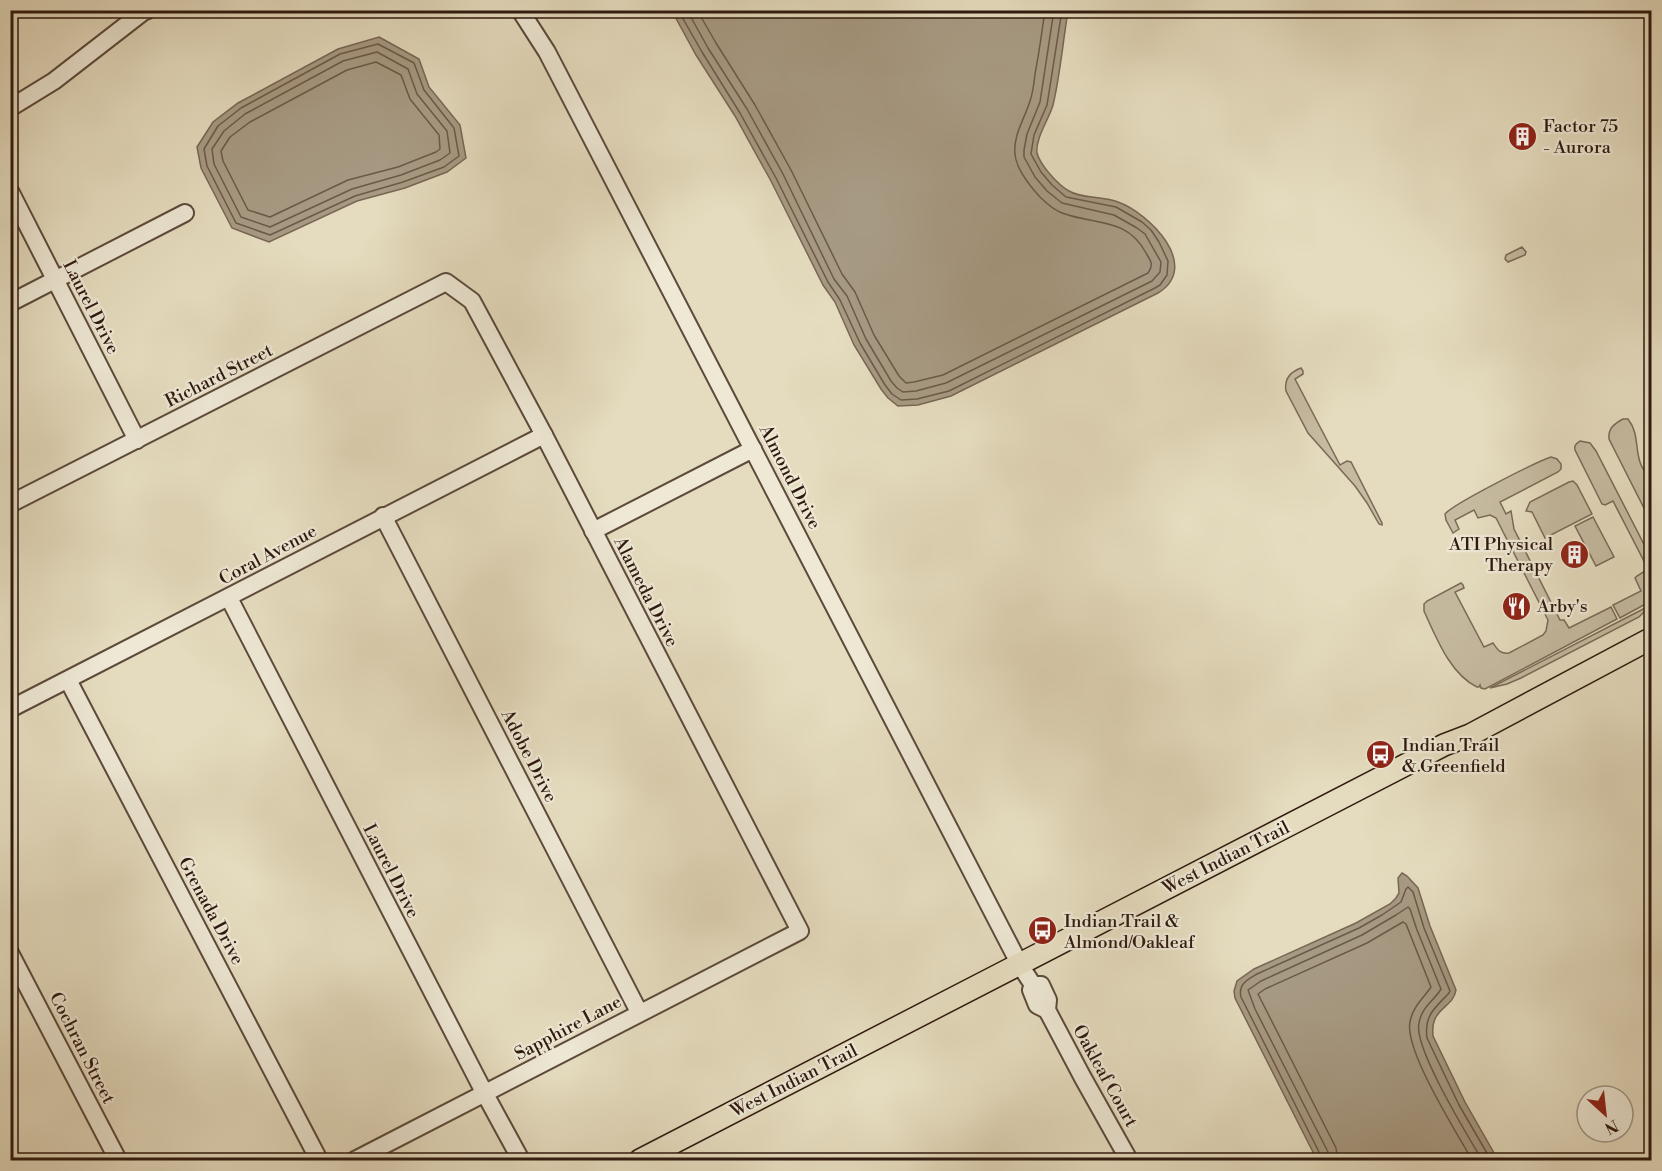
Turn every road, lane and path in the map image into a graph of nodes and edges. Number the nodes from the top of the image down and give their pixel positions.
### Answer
1 (148, 10) edge
2 (520, 10) edge
3 (10, 108) edge
4 (10, 191) edge
5 (185, 213) dead end
6 (55, 280) junction
7 (446, 282) joint
8 (10, 303) edge
9 (544, 435) junction
10 (137, 440) junction
11 (753, 449) junction
12 (10, 504) edge
13 (383, 516) junction
14 (593, 531) junction
15 (229, 598) junction
16 (1652, 638) edge
17 (69, 680) junction
18 (10, 710) edge
19 (800, 931) joint
20 (10, 953) edge
21 (1020, 965) junction
22 (639, 1012) junction
23 (485, 1094) junction
24 (118, 1161) edge
25 (319, 1161) edge
26 (355, 1161) edge
27 (521, 1161) edge
28 (640, 1161) edge
29 (1129, 1161) edge

1 - 3 street
2 - 11 street, Almond Drive
4 - 6 street, Laurel Drive
5 - 6 street
6 - 8 street
6 - 10 street, Laurel Drive
7 - 9 street, Alameda Drive
7 - 10 street, Richard Street
9 - 13 street, Coral Avenue
9 - 14 street, Alameda Drive
10 - 12 street, Richard Street
11 - 14 street
11 - 21 street, Almond Drive
13 - 15 street, Coral Avenue
13 - 22 street, Adobe Drive
14 - 19 street, Alameda Drive
15 - 17 street, Coral Avenue
15 - 23 street, Laurel Drive
16 - 21 main road, West Indian Trail
17 - 18 street, Coral Avenue
17 - 25 street, Grenada Drive
19 - 22 street, Sapphire Lane
20 - 24 street, Cochran Street
21 - 28 main road, West Indian Trail
21 - 29 street, Oakleaf Court
22 - 23 street, Sapphire Lane
23 - 26 street, Sapphire Lane
23 - 27 street, Laurel Drive

